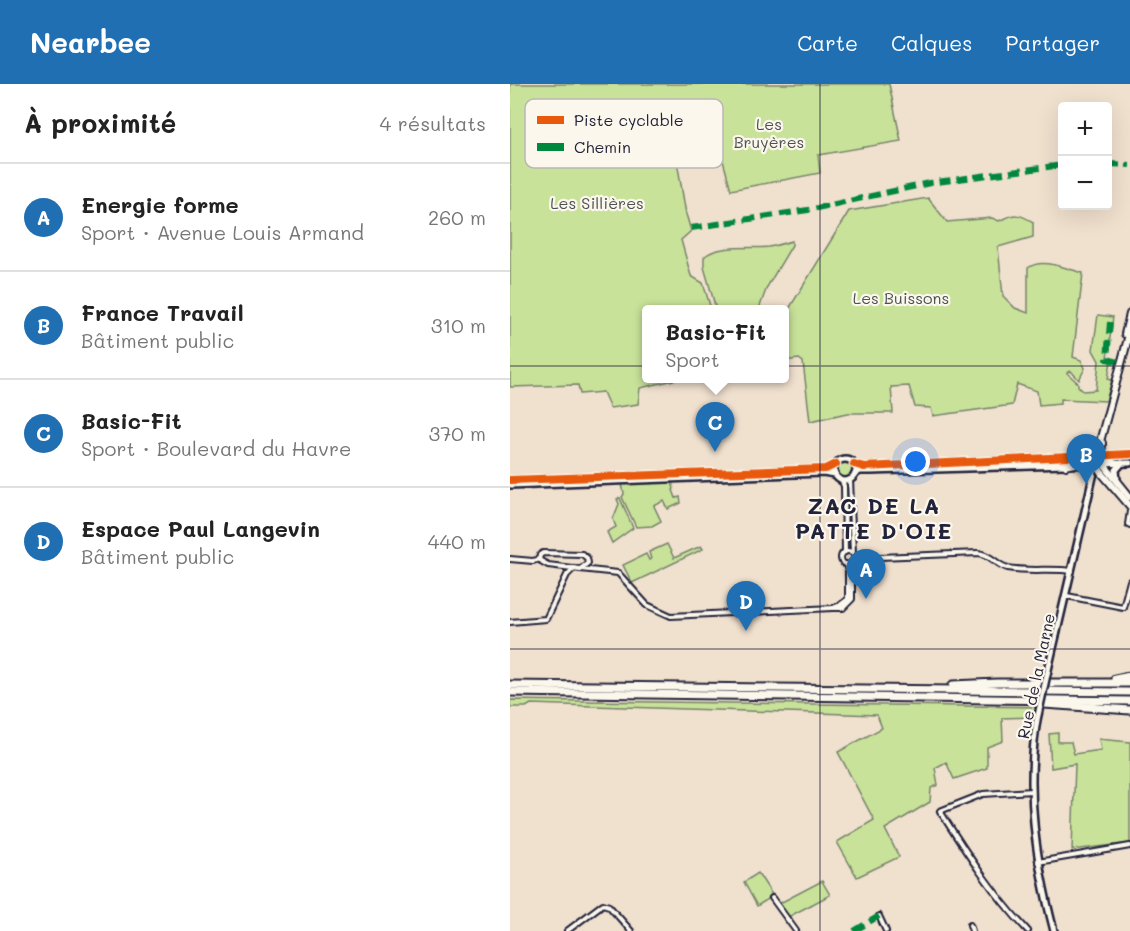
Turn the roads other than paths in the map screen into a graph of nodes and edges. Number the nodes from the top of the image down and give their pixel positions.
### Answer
1 (1130, 314) edge
2 (1130, 330) edge
3 (1115, 384) junction
4 (1128, 454) edge
5 (1098, 460) junction
6 (1122, 463) junction
7 (1130, 463) edge
8 (836, 464) junction
9 (854, 464) junction
10 (1066, 465) joint
11 (855, 474) junction
12 (836, 475) junction
13 (850, 479) junction
14 (841, 480) junction
15 (1117, 482) junction
16 (510, 483) edge
17 (1130, 497) edge
18 (1130, 506) edge
19 (1130, 511) edge
20 (1129, 524) edge
21 (852, 553) junction
22 (843, 554) junction
23 (836, 557) dead end
24 (855, 558) junction
25 (539, 559) junction
26 (510, 560) edge
27 (588, 563) junction
28 (852, 563) junction
29 (846, 564) junction
30 (574, 568) junction
31 (580, 569) junction
32 (597, 571) junction
33 (1072, 571) junction
34 (1130, 581) edge
35 (1067, 596) junction
36 (833, 608) junction
37 (510, 622) edge
38 (1130, 676) edge
39 (1083, 682) junction
40 (1130, 683) edge
41 (510, 685) edge
42 (931, 689) junction
43 (510, 692) edge
44 (1130, 692) edge
45 (1012, 700) junction
46 (1130, 701) edge
47 (1130, 710) edge
48 (1032, 791) junction
49 (1130, 846) edge
50 (1038, 862) junction
51 (772, 898) dead end
52 (879, 916) dead end
53 (970, 925) dead end
54 (795, 929) edge
55 (567, 931) edge
56 (631, 931) edge
57 (787, 931) edge
58 (886, 931) edge
59 (972, 931) edge
60 (1028, 931) edge
61 (1054, 931) edge

1 - 3 main road
2 - 3 main road
3 - 5 main road
4 - 5 main road
5 - 6 main road
5 - 9 main road
5 - 10 main road
5 - 15 main road
5 - 18 main road
5 - 33 main road, Rue de la Marne
6 - 7 main road
6 - 15 main road
8 - 9 main road
8 - 12 main road
8 - 16 main road
9 - 11 main road
10 - 11 main road
11 - 13 main road
12 - 14 main road
12 - 16 main road
13 - 14 main road
13 - 21 street
14 - 22 street
15 - 17 main road
19 - 20 street
21 - 22 street
21 - 24 street
22 - 23 street
22 - 29 street
24 - 28 street
24 - 33 street
25 - 26 street
25 - 27 street
25 - 30 street
27 - 31 street
27 - 32 street
28 - 29 street
28 - 36 street
29 - 36 street
30 - 31 street
30 - 37 street
31 - 32 street
32 - 36 street
33 - 35 main road, Rue de la Marne
34 - 35 street
35 - 48 main road, Rue de la Marne, bridge
38 - 39 highway
39 - 40 highway
39 - 42 highway
41 - 42 highway
42 - 44 highway
43 - 45 highway
45 - 46 highway
45 - 47 highway
48 - 50 main road, Rue de la Marne
48 - 60 street
49 - 50 street
50 - 61 main road, Rue de la Marne
51 - 54 street
52 - 58 street
53 - 59 street
54 - 57 street
55 - 56 street

